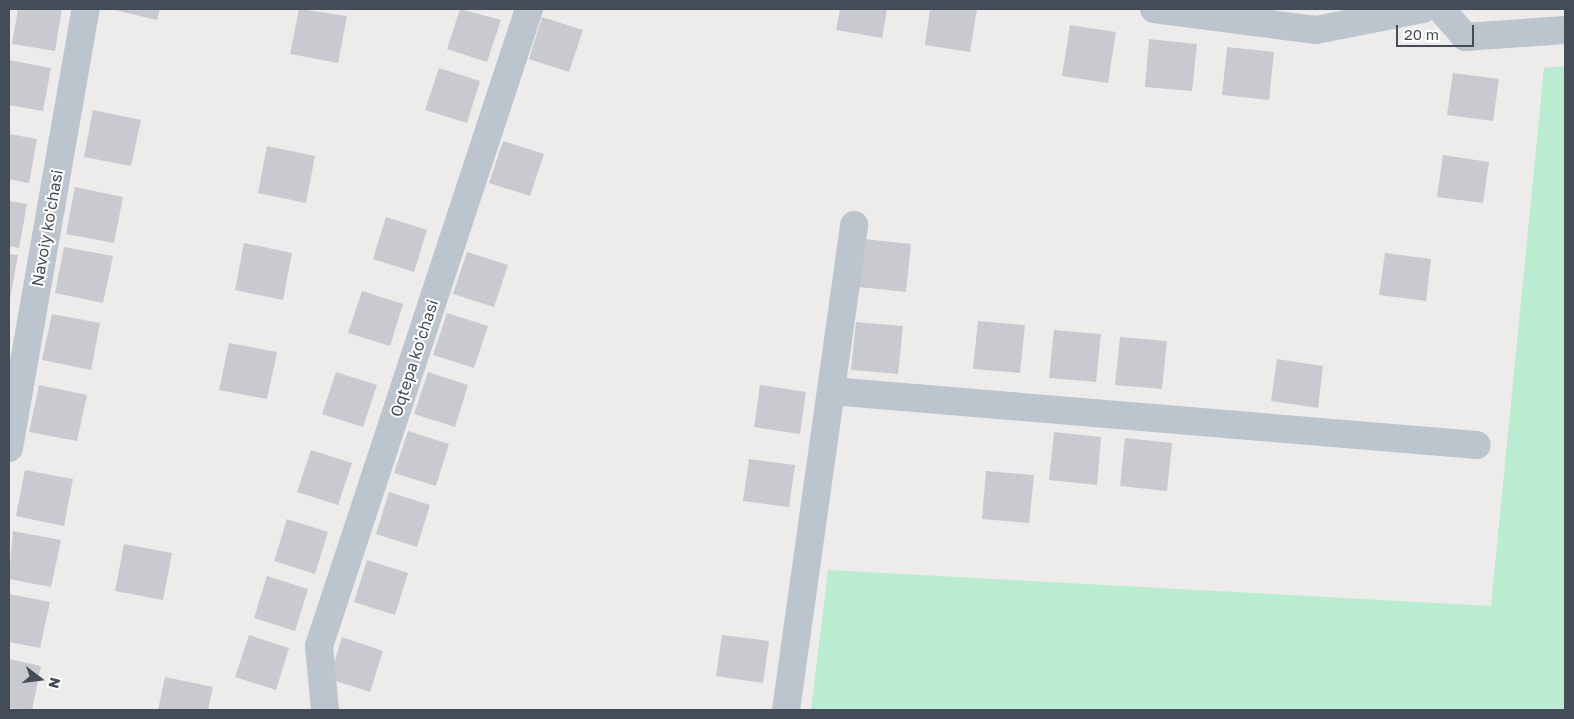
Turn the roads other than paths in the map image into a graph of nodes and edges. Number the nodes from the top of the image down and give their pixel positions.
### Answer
1 (86, 9) edge
2 (529, 9) edge
3 (1154, 9) edge
4 (1423, 9) edge
5 (1441, 9) edge
6 (1565, 30) edge
7 (854, 224) dead end
8 (831, 391) junction
9 (1477, 445) dead end
10 (9, 448) edge
11 (325, 710) edge
12 (786, 710) edge

1 - 10 street, Navoiy ko'chasi
2 - 11 street, Oqtepa ko'chasi
3 - 4 street
5 - 6 street
7 - 8 street
8 - 9 street
8 - 12 street

